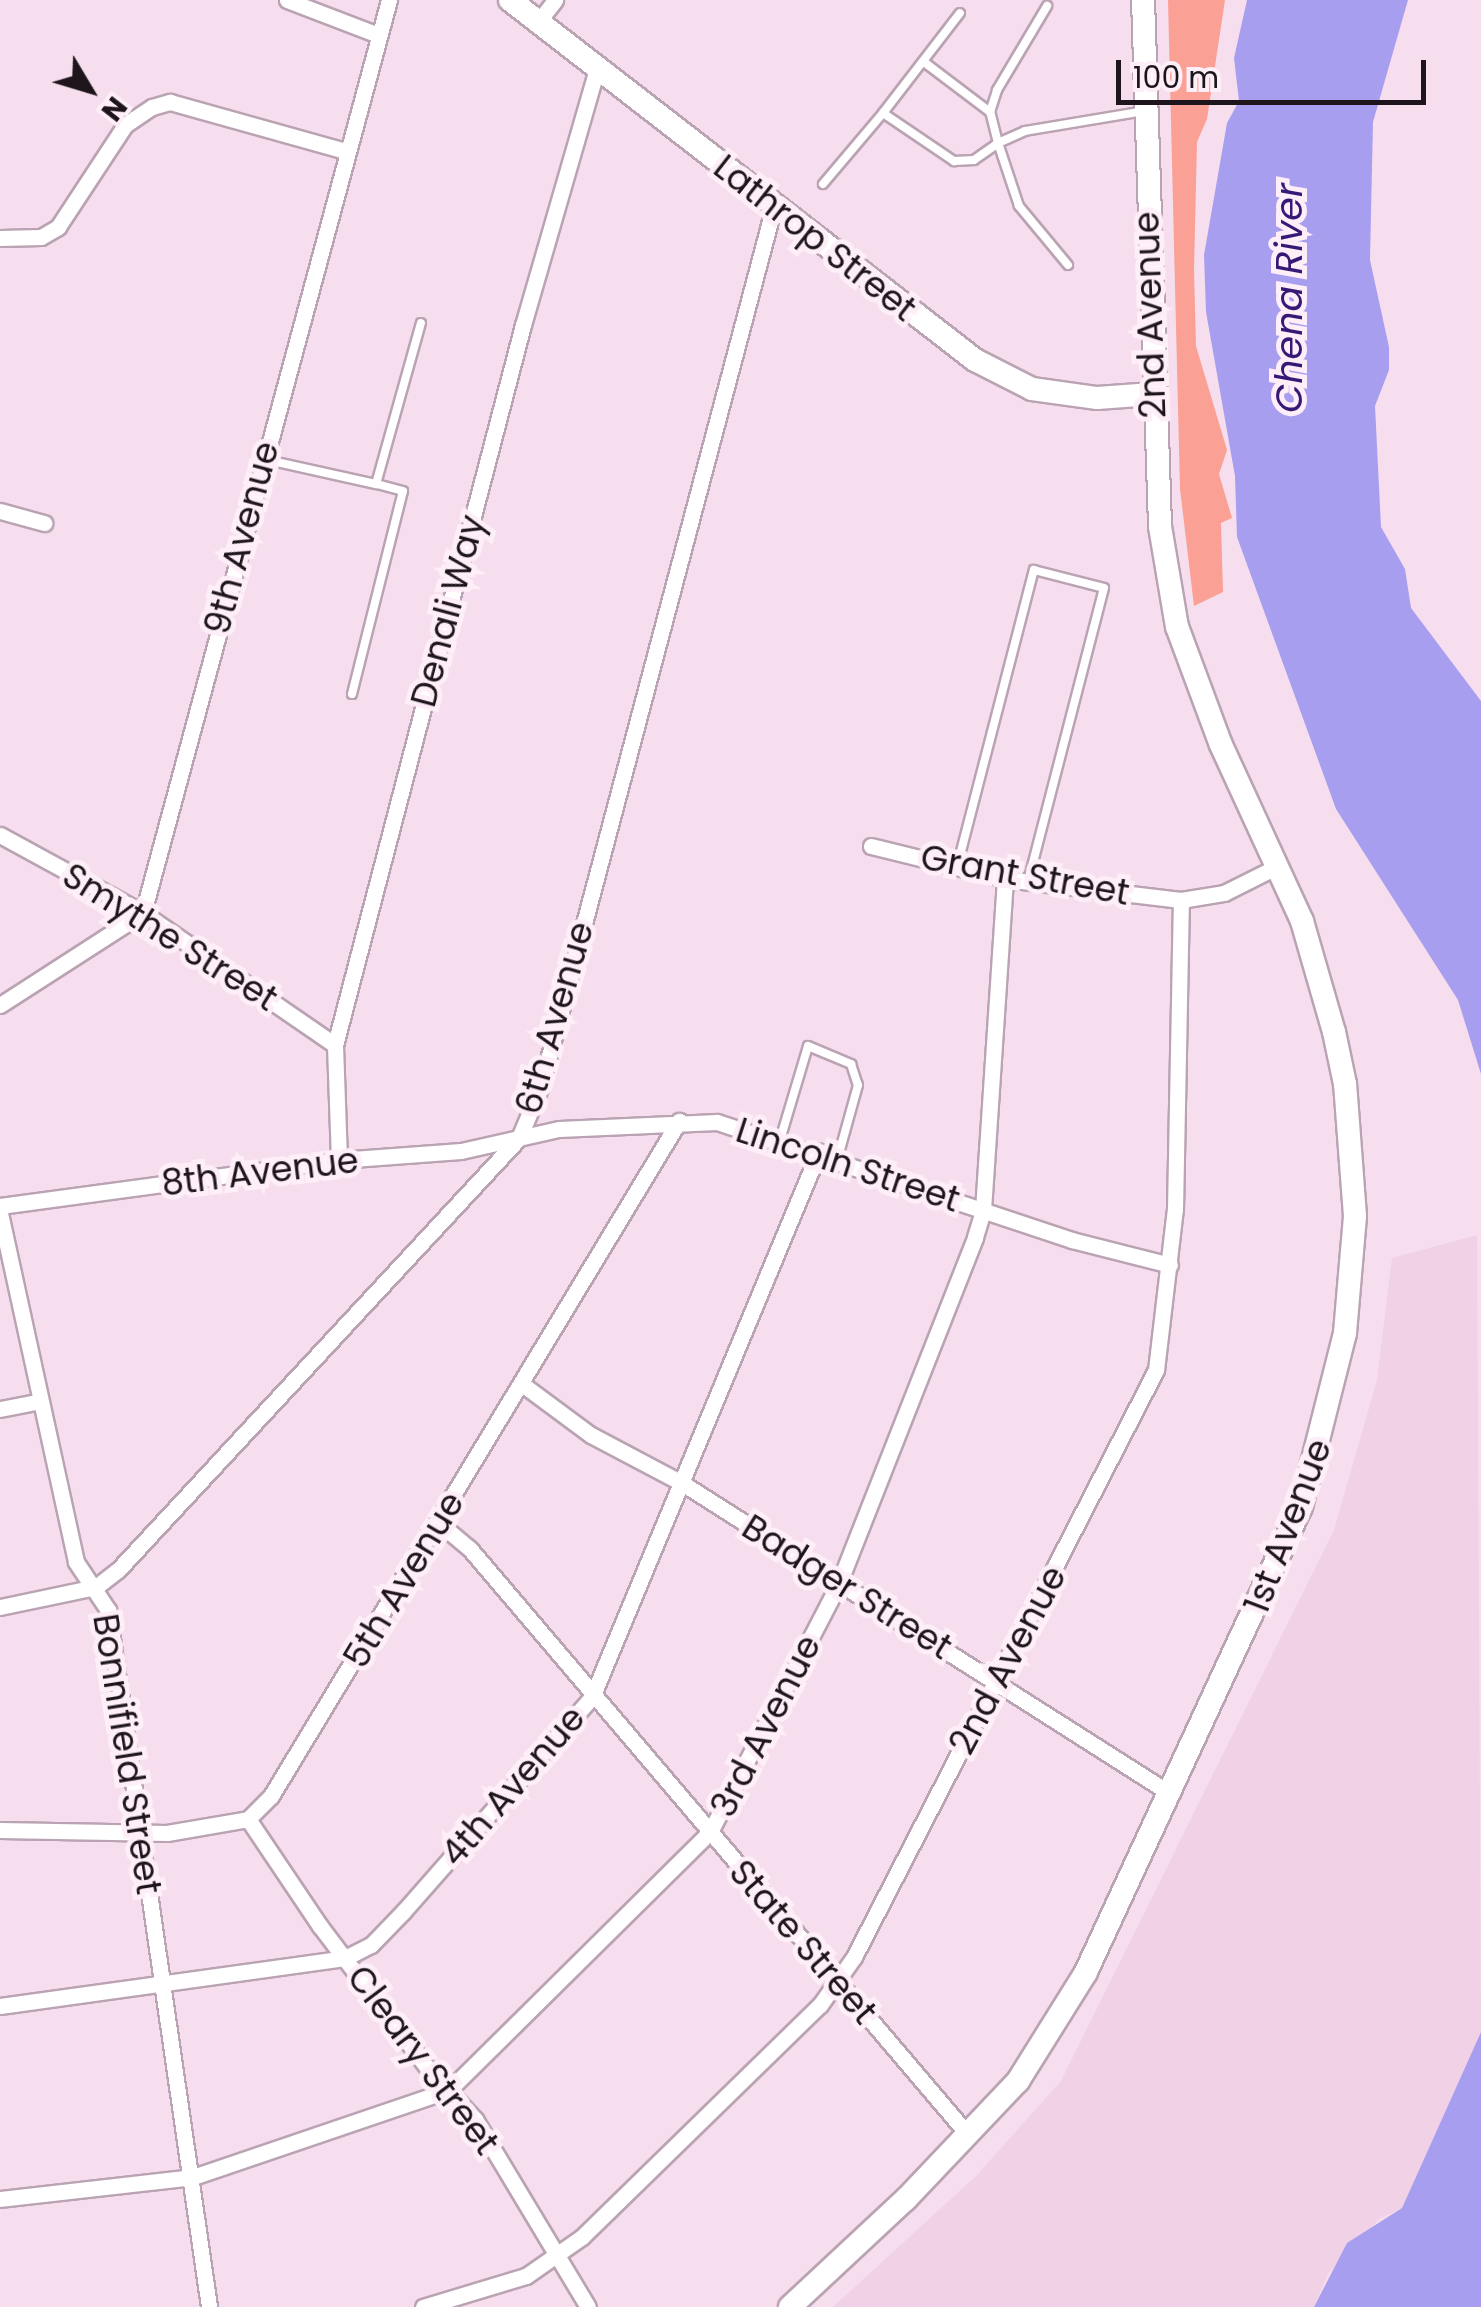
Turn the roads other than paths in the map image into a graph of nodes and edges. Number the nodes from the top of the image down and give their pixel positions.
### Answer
1 (287, 0) edge
2 (389, 0) edge
3 (510, 0) edge
4 (554, 0) edge
5 (1143, 0) edge
6 (1046, 6) dead end
7 (960, 13) dead end
8 (538, 22) junction
9 (376, 34) junction
10 (924, 62) junction
11 (597, 68) junction
12 (1144, 110) junction
13 (990, 112) junction
14 (883, 113) junction
15 (998, 144) junction
16 (346, 150) junction
17 (823, 184) dead end
18 (774, 206) junction
19 (0, 238) edge
20 (1068, 265) dead end
21 (421, 323) dead end
22 (1153, 394) junction
23 (264, 459) junction
24 (376, 484) junction
25 (0, 511) edge
26 (44, 523) dead end
27 (1177, 627) joint
28 (352, 694) dead end
29 (0, 836) edge
30 (870, 846) dead end
31 (1278, 866) junction
32 (957, 867) junction
33 (1005, 879) junction
34 (1028, 881) junction
35 (1181, 900) junction
36 (143, 913) junction
37 (0, 1005) edge
38 (335, 1044) junction
39 (680, 1121) junction
40 (520, 1138) junction
41 (780, 1140) junction
42 (818, 1151) junction
43 (838, 1158) junction
44 (340, 1160) junction
45 (0, 1209) edge
46 (983, 1210) junction
47 (1170, 1266) junction
48 (522, 1384) junction
49 (37, 1402) junction
50 (0, 1409) edge
51 (682, 1483) junction
52 (439, 1522) junction
53 (839, 1583) junction
54 (96, 1588) junction
55 (0, 1607) edge
56 (996, 1680) junction
57 (592, 1697) junction
58 (1171, 1794) junction
59 (248, 1819) junction
60 (0, 1830) edge
61 (140, 1832) junction
62 (710, 1832) junction
63 (345, 1958) junction
64 (838, 1981) junction
65 (166, 1988) junction
66 (0, 2006) edge
67 (449, 2090) junction
68 (969, 2136) junction
69 (194, 2178) junction
70 (0, 2199) edge
71 (558, 2254) junction
72 (210, 2307) edge
73 (423, 2307) edge
74 (588, 2307) edge
75 (790, 2307) edge

1 - 9 street
2 - 9 street, 9th Avenue
3 - 8 street, Lathrop Street
4 - 8 street
5 - 12 street, 2nd Avenue
6 - 13 lane
7 - 10 lane
8 - 11 street, Lathrop Street
9 - 16 street, 9th Avenue
10 - 13 lane
10 - 14 lane
11 - 18 street, Lathrop Street
11 - 38 street, Denali Way
12 - 15 lane
12 - 22 street, 2nd Avenue
13 - 15 lane
14 - 15 lane
14 - 17 lane
15 - 20 lane
16 - 19 street
16 - 23 street, 9th Avenue
18 - 22 street, Lathrop Street
18 - 40 street, 6th Avenue
21 - 24 lane
22 - 27 street, 2nd Avenue
23 - 24 lane
23 - 36 street, 9th Avenue
24 - 28 lane
25 - 26 street
27 - 31 street, 1st Avenue
29 - 36 street, Smythe Street
30 - 32 street, Grant Street
31 - 35 street
31 - 58 street, 1st Avenue
32 - 33 street, Grant Street
32 - 34 lane
33 - 34 street, Grant Street
33 - 46 street, 3rd Avenue
34 - 35 street, Grant Street
35 - 47 street, 2nd Avenue
36 - 37 street
36 - 38 street, Smythe Street
38 - 44 street, Denali Way
39 - 40 street, Lincoln Street
39 - 41 street, Lincoln Street
39 - 48 street, 5th Avenue
40 - 44 street, 8th Avenue
40 - 54 street, 6th Avenue
41 - 42 street, Lincoln Street
41 - 43 lane
42 - 43 street, Lincoln Street
42 - 51 street, 4th Avenue
43 - 46 street, Lincoln Street
44 - 45 street, 8th Avenue
45 - 49 street, Bonnifield Street
46 - 47 street, Lincoln Street
46 - 53 street, 3rd Avenue
47 - 56 street, 2nd Avenue
48 - 51 street, Badger Street
48 - 52 street, 5th Avenue
49 - 50 street
49 - 54 street, Bonnifield Street
51 - 53 street, Badger Street
51 - 57 street, 4th Avenue
52 - 57 street, State Street
52 - 59 street, 5th Avenue
53 - 56 street, Badger Street
53 - 62 street, 3rd Avenue
54 - 55 street
54 - 61 street, Bonnifield Street
56 - 58 street, Badger Street
56 - 64 street, 2nd Avenue
57 - 62 street, State Street
57 - 63 street, 4th Avenue
58 - 68 street, 1st Avenue
59 - 61 street
59 - 63 street, Cleary Street
60 - 61 street
61 - 65 street, Bonnifield Street
62 - 64 street, State Street
62 - 67 street, 3rd Avenue
63 - 65 street, 4th Avenue
63 - 67 street, Cleary Street
64 - 68 street, State Street
64 - 71 street, 2nd Avenue
65 - 66 street, 4th Avenue
65 - 69 street, Bonnifield Street
67 - 69 street, 3rd Avenue
67 - 71 street, Cleary Street
68 - 75 street, 1st Avenue
69 - 70 street, 3rd Avenue
69 - 72 street, Bonnifield Street
71 - 73 street, 2nd Avenue
71 - 74 street, Cleary Street

